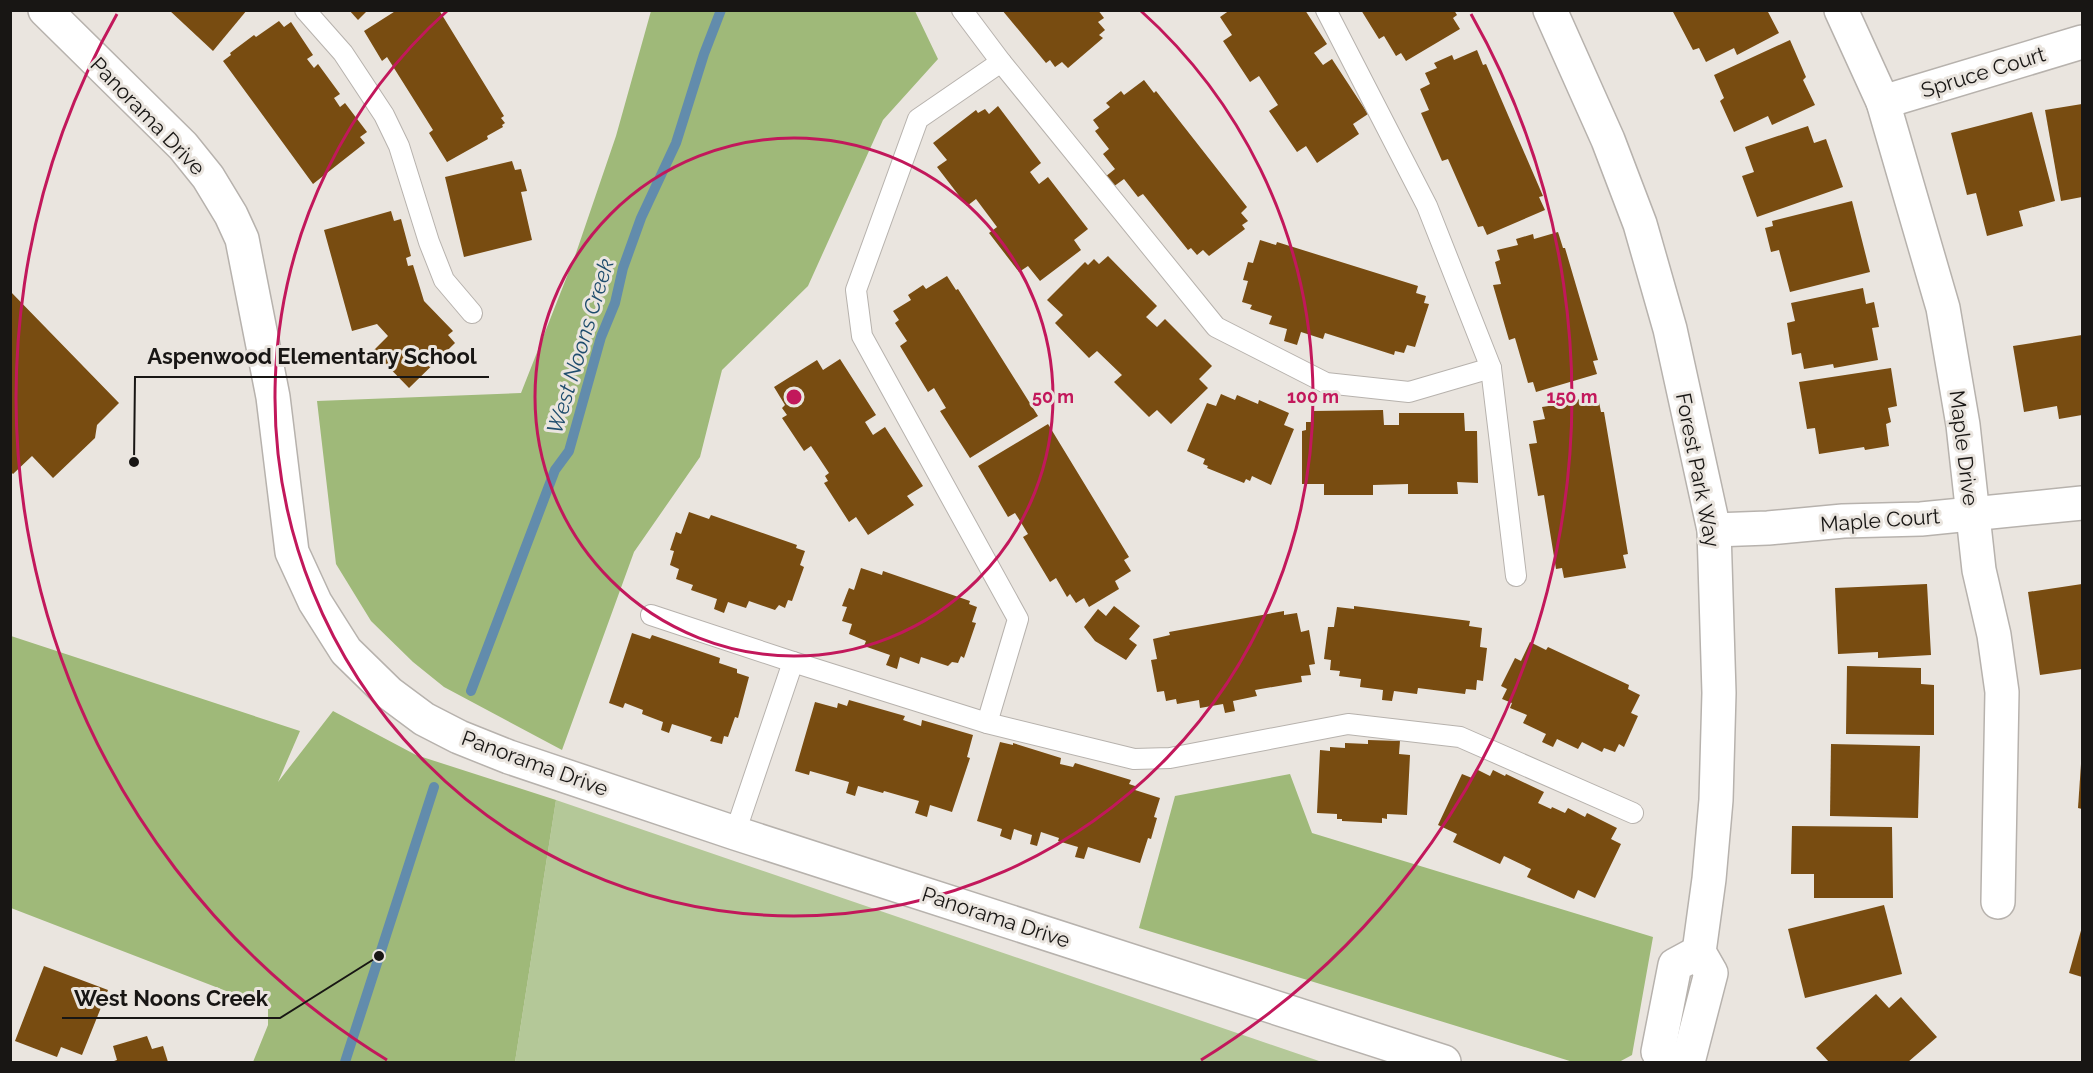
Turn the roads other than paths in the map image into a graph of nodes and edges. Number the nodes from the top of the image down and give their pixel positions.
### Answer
1 (45, 10) edge
2 (305, 10) edge
3 (962, 10) edge
4 (1326, 10) edge
5 (1550, 10) edge
6 (1841, 10) edge
7 (2082, 42) edge
8 (1001, 62) junction
9 (1883, 102) junction
10 (472, 313) dead end
11 (1491, 368) junction
12 (2082, 503) edge
13 (1973, 513) junction
14 (1714, 530) junction
15 (1516, 576) dead end
16 (651, 615) dead end
17 (793, 662) junction
18 (987, 723) junction
19 (1634, 813) dead end
20 (735, 833) junction
21 (1998, 902) dead end
22 (1699, 952) junction
23 (1444, 1062) edge
24 (1665, 1062) edge
25 (1688, 1062) edge

1 - 20 street, Panorama Drive
2 - 10 lane
3 - 8 lane
4 - 11 lane
5 - 14 street, Forest Park Way
6 - 9 street, Maple Drive
7 - 9 street, Spruce Court
8 - 11 lane
8 - 18 lane
9 - 13 street, Maple Drive
11 - 15 lane
12 - 13 street, Maple Court
13 - 14 street, Maple Court
13 - 21 street, Maple Drive
14 - 22 street, Forest Park Way
16 - 17 lane
17 - 18 lane
17 - 20 lane
18 - 19 lane
20 - 23 street, Panorama Drive
22 - 24 street
22 - 25 street, Forest Park Way

